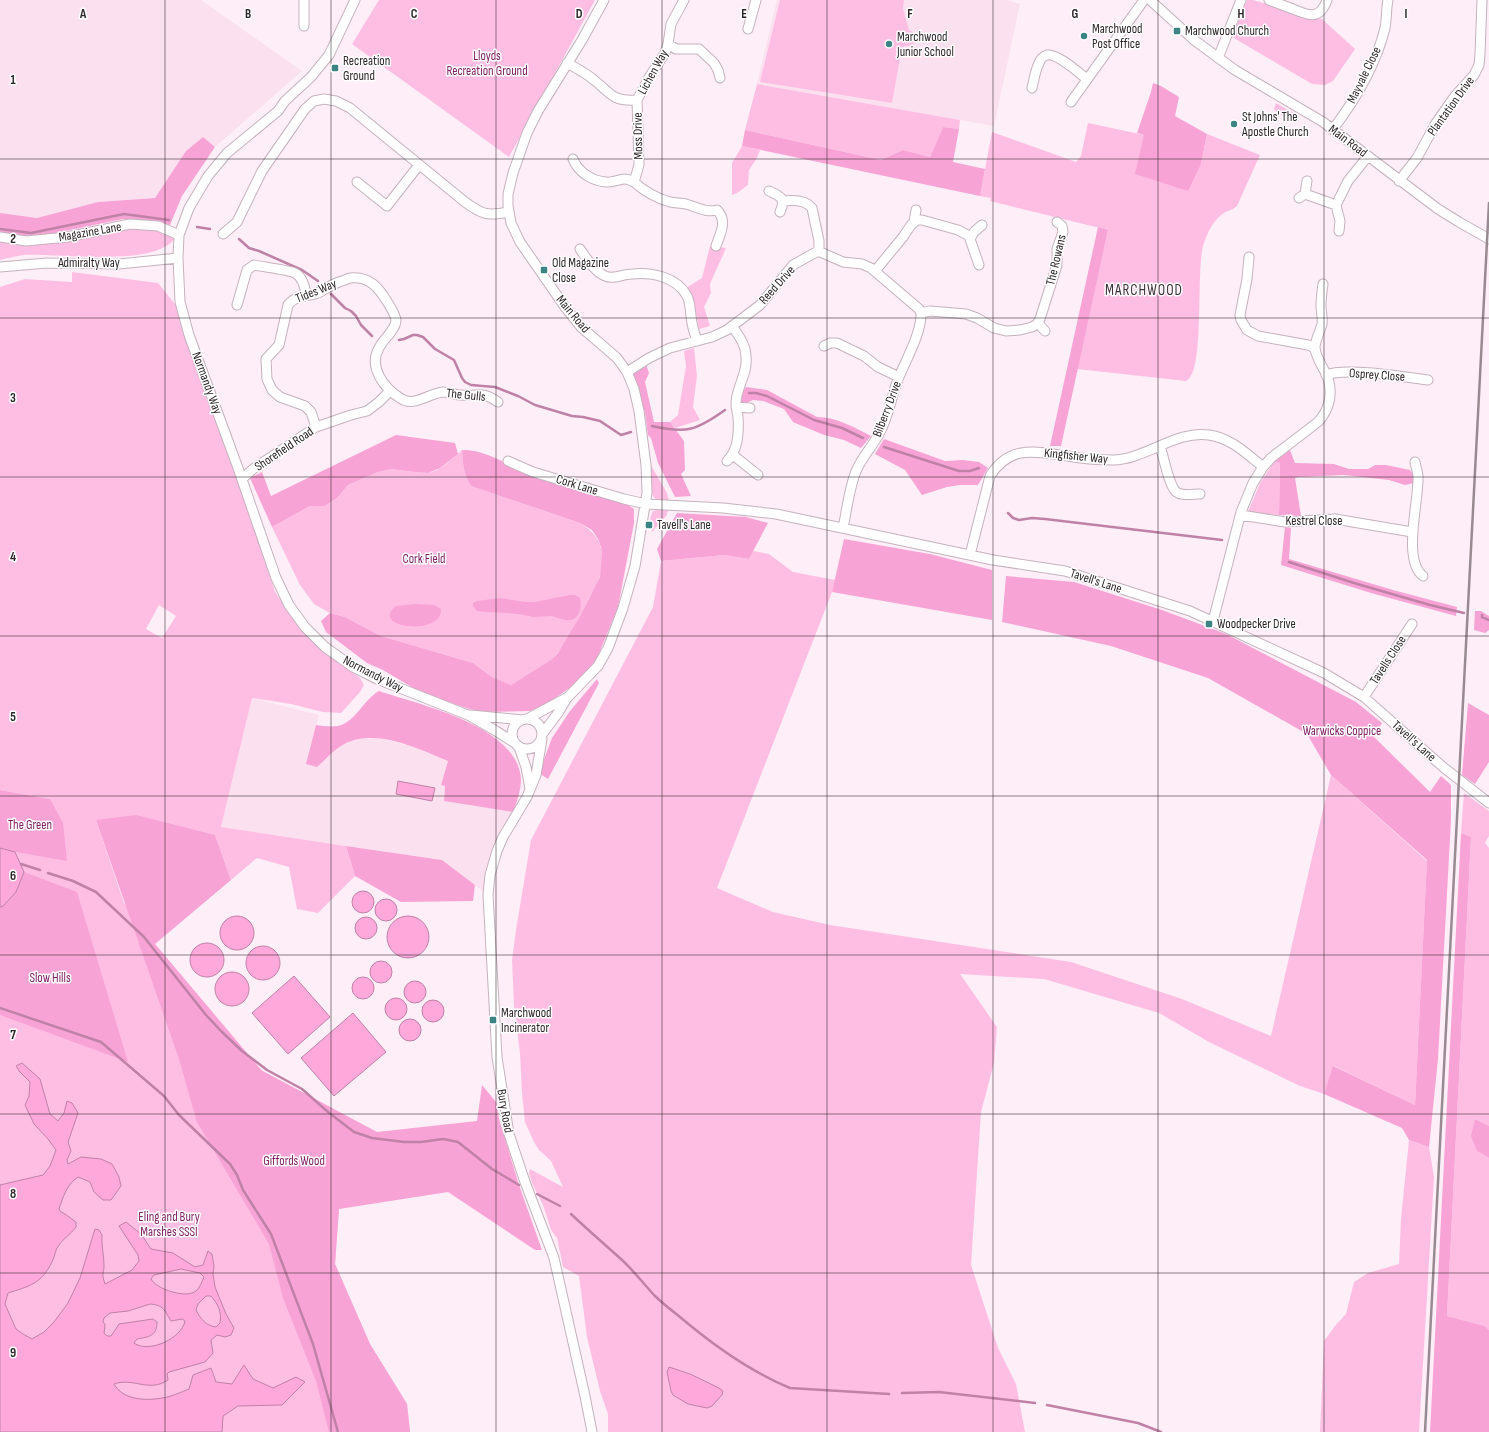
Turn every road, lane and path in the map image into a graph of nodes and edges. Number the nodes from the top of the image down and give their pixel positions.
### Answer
1 (304, 0) edge
2 (355, 0) edge
3 (604, 0) edge
4 (684, 0) edge
5 (756, 0) edge
6 (1144, 0) edge
7 (1150, 0) edge
8 (1241, 0) edge
9 (1268, 0) edge
10 (1327, 0) edge
11 (1388, 0) edge
12 (1482, 0) edge
13 (304, 26) dead end
14 (748, 29) dead end
15 (668, 44) junction
16 (1218, 58) junction
17 (567, 63) junction
18 (720, 78) dead end
19 (1087, 80) junction
20 (1032, 88) dead end
21 (637, 100) junction
22 (1071, 102) dead end
23 (1333, 129) junction
24 (1368, 156) junction
25 (573, 159) dead end
26 (419, 165) junction
27 (1307, 181) dead end
28 (1399, 181) junction
29 (357, 182) dead end
30 (634, 182) junction
31 (769, 191) dead end
32 (783, 201) junction
33 (1336, 205) junction
34 (916, 210) dead end
35 (509, 212) junction
36 (780, 212) dead end
37 (914, 222) junction
38 (1056, 222) dead end
39 (982, 225) dead end
40 (1338, 231) dead end
41 (223, 234) dead end
42 (180, 235) junction
43 (0, 237) edge
44 (971, 237) junction
45 (1489, 239) edge
46 (716, 246) dead end
47 (580, 249) dead end
48 (819, 252) junction
49 (1249, 257) dead end
50 (178, 258) junction
51 (979, 265) dead end
52 (0, 267) edge
53 (875, 271) junction
54 (1323, 284) dead end
55 (306, 295) junction
56 (237, 305) dead end
57 (921, 313) junction
58 (1038, 323) junction
59 (732, 326) junction
60 (1045, 332) dead end
61 (697, 340) junction
62 (824, 346) dead end
63 (1315, 348) junction
64 (627, 372) junction
65 (1326, 375) junction
66 (899, 377) junction
67 (1428, 380) dead end
68 (390, 391) junction
69 (498, 402) dead end
70 (736, 407) junction
71 (750, 408) dead end
72 (316, 427) junction
73 (1160, 446) junction
74 (508, 461) dead end
75 (1415, 462) dead end
76 (1263, 467) junction
77 (758, 474) dead end
78 (242, 478) junction
79 (1200, 494) dead end
80 (646, 504) junction
81 (1241, 515) junction
82 (843, 528) junction
83 (1412, 532) junction
84 (970, 555) junction
85 (1423, 576) dead end
86 (1213, 621) junction
87 (1412, 624) dead end
88 (1364, 697) junction
89 (566, 698) junction
90 (468, 715) junction
91 (524, 720) junction
92 (542, 736) junction
93 (517, 745) junction
94 (530, 788) junction
95 (1489, 803) edge
96 (592, 1432) edge

1 - 13 street
2 - 42 street, Normandy Way
3 - 17 street, Main Road
4 - 15 street, Lichen Way
5 - 14 street
6 - 19 street
7 - 16 street, Main Road
8 - 16 street
9 - 10 street
11 - 23 street, Mayvale Close
12 - 28 street, Plantation Drive
15 - 18 street
15 - 21 street, Lichen Way
16 - 23 street, Main Road
17 - 21 street, Moss Drive
17 - 35 street, Main Road
19 - 20 street
19 - 22 street
21 - 30 street, Moss Drive
23 - 24 street, Main Road
24 - 28 street, Main Road
24 - 33 street
25 - 30 street
26 - 29 street
26 - 35 street
26 - 41 street
27 - 33 street
28 - 45 street, Main Road
30 - 46 street
31 - 32 street
32 - 36 street
32 - 48 street
33 - 40 street
34 - 37 street
35 - 64 street, Main Road
37 - 44 street
37 - 53 street
38 - 58 street, The Rowans
39 - 44 street
42 - 43 street, Magazine Lane
42 - 50 street, Normandy Way
44 - 51 street
47 - 61 street
48 - 53 street
48 - 59 street, Reed Drive
49 - 63 street
50 - 52 street, Admiralty Way
50 - 78 street, Normandy Way
53 - 57 street
54 - 63 street
55 - 56 street
55 - 68 street, Tides Way
55 - 72 street, Tides Way
57 - 58 street
57 - 66 street, Bilberry Drive
58 - 60 street
59 - 61 street, Reed Drive
59 - 70 street
61 - 64 street, Reed Drive
62 - 66 street
63 - 65 street
64 - 80 street, Main Road
65 - 67 street, Osprey Close
65 - 76 street
66 - 82 street, Bilberry Drive
68 - 69 street, The Gulls
68 - 72 street, Shorefield Road
70 - 71 street
70 - 77 street
72 - 78 street, Shorefield Road
73 - 76 street, Kingfisher Way
73 - 79 street
73 - 84 street, Kingfisher Way
74 - 80 street, Cork Lane
75 - 83 street
76 - 81 street
78 - 90 street, Normandy Way
80 - 82 street, Tavell's Lane
80 - 89 street, Main Road
81 - 83 street, Kestrel Close
81 - 86 street
82 - 84 street, Tavell's Lane
83 - 85 street
84 - 86 street, Tavell's Lane
86 - 88 street, Tavell's Lane
87 - 88 street, Tavells Close
88 - 95 street, Tavell's Lane
89 - 91 street
89 - 92 street
90 - 91 street, Normandy Way
90 - 93 street, Normandy Way
91 - 92 street
91 - 93 street
92 - 93 street
92 - 94 street, Bury Road
93 - 94 street
94 - 96 street, Bury Road

